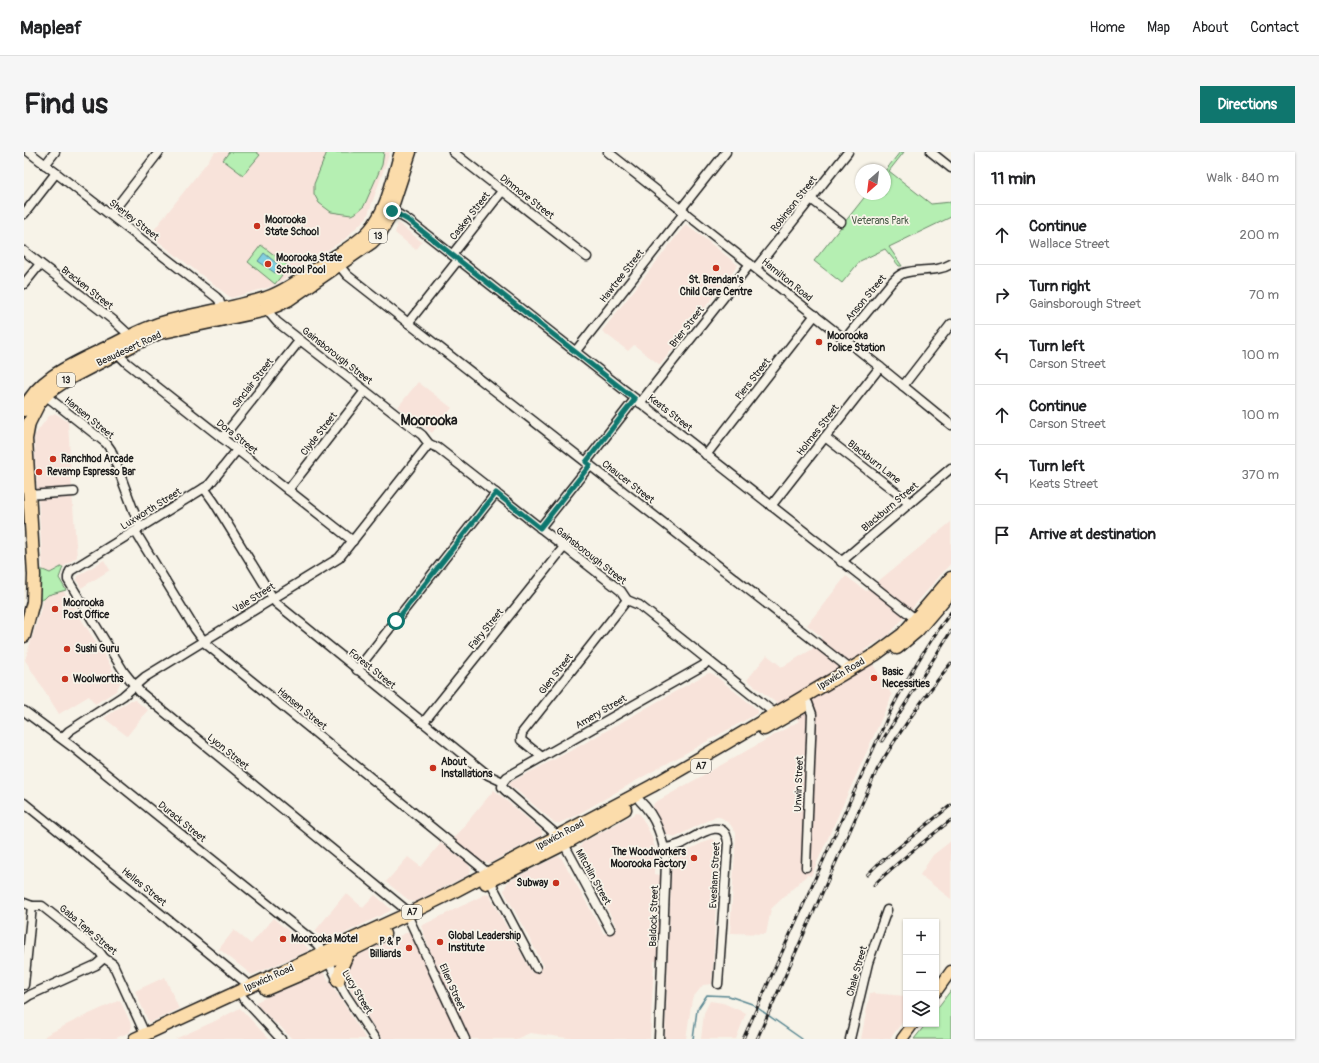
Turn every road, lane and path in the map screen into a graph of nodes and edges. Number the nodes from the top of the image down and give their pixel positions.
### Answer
1 (29, 152) edge
2 (55, 152) edge
3 (159, 152) edge
4 (401, 152) edge
5 (410, 152) edge
6 (453, 152) edge
7 (608, 152) edge
8 (726, 152) edge
9 (848, 152) edge
10 (931, 152) edge
11 (45, 164) junction
12 (951, 168) edge
13 (56, 173) junction
14 (503, 190) junction
15 (811, 199) junction
16 (387, 210) junction
17 (683, 211) junction
18 (24, 214) edge
19 (110, 214) junction
20 (841, 222) dead end
21 (24, 251) edge
22 (455, 257) junction
23 (588, 257) dead end
24 (40, 264) junction
25 (951, 264) edge
26 (339, 265) junction
27 (753, 266) junction
28 (24, 284) edge
29 (267, 303) junction
30 (222, 309) junction
31 (814, 315) junction
32 (408, 323) junction
33 (951, 324) edge
34 (845, 339) junction
35 (300, 340) junction
36 (131, 341) junction
37 (116, 349) junction
38 (575, 352) junction
39 (880, 367) junction
40 (903, 386) junction
41 (365, 391) junction
42 (45, 395) junction
43 (638, 401) junction
44 (24, 410) edge
45 (951, 424) edge
46 (825, 437) junction
47 (222, 438) junction
48 (429, 444) junction
49 (237, 450) junction
50 (706, 454) junction
51 (588, 463) junction
52 (951, 468) edge
53 (25, 472) edge
54 (204, 488) junction
55 (288, 490) junction
56 (74, 492) dead end
57 (496, 493) junction
58 (28, 495) junction
59 (910, 503) junction
60 (771, 506) junction
61 (540, 528) junction
62 (137, 529) junction
63 (24, 539) edge
64 (353, 541) junction
65 (564, 547) junction
66 (841, 562) junction
67 (68, 577) joint
68 (951, 578) edge
69 (951, 591) edge
70 (272, 599) junction
71 (627, 600) junction
72 (24, 609) edge
73 (919, 622) junction
74 (24, 636) edge
75 (204, 641) junction
76 (708, 660) junction
77 (850, 669) junction
78 (357, 670) junction
79 (134, 686) junction
80 (808, 703) junction
81 (24, 711) edge
82 (779, 716) junction
83 (423, 723) junction
84 (62, 738) junction
85 (542, 757) junction
86 (503, 782) junction
87 (640, 801) junction
88 (24, 803) edge
89 (561, 840) junction
90 (665, 848) junction
91 (806, 867) dead end
92 (489, 877) junction
93 (28, 904) edge
94 (887, 910) dead end
95 (410, 917) junction
96 (610, 929) dead end
97 (348, 952) junction
98 (326, 957) junction
99 (104, 958) junction
100 (536, 968) dead end
101 (951, 971) edge
102 (338, 981) junction
103 (718, 984) dead end
104 (24, 985) edge
105 (251, 987) junction
106 (937, 991) edge
107 (25, 996) edge
108 (243, 998) junction
109 (911, 1027) edge
110 (145, 1037) edge
111 (281, 1039) edge
112 (375, 1039) edge
113 (465, 1039) edge
114 (659, 1039) edge
115 (850, 1039) edge
116 (902, 1039) edge

1 - 11 street, Sherley Street
2 - 11 street
3 - 19 street
4 - 16 highway, Beaudesert Road / 13
5 - 16 highway, Beaudesert Road / 13
6 - 14 street, Dinmore Street
7 - 17 street, Hamilton Road
8 - 17 street, Hawtree Street
9 - 15 street, Robinson Street
10 - 12 street
11 - 13 street, Sherley Street
13 - 18 street
13 - 19 street, Sherley Street
14 - 22 street, Caskey Street
14 - 23 street, Dinmore Street
15 - 20 street
15 - 27 street, Robinson Street
16 - 22 street, Keats Street
16 - 26 highway, Beaudesert Road / 13
16 - 29 highway, Beaudesert Road / 13
17 - 27 street, Hamilton Road
17 - 38 street, Hawtree Street
19 - 30 street, Sherley Street
21 - 24 street, Bracken Street
22 - 32 street, Caskey Street
22 - 38 street, Keats Street
24 - 28 street
24 - 36 street, Bracken Street
25 - 34 street, Anson Street
26 - 29 highway, Beaudesert Road / 13
26 - 32 street, Chaucer Street
27 - 31 street, Hamilton Road
27 - 43 street, Brier Street
29 - 30 highway, Beaudesert Road / 13
29 - 35 street, Gainsborough Street
29 - 36 highway, Beaudesert Road / 13
30 - 36 highway, Beaudesert Road / 13
31 - 34 street, Hamilton Road
31 - 50 street, Piers Street
32 - 51 street, Chaucer Street
33 - 40 street
34 - 39 street, Hamilton Road
35 - 41 street, Gainsborough Street
35 - 47 street, Sinclair Street
36 - 37 highway, Beaudesert Road / 13
37 - 42 highway, Beaudesert Road / 13
37 - 44 highway, Beaudesert Road / 13
37 - 47 street, Dora Street
38 - 43 street, Keats Street
39 - 40 street, Hamilton Road
39 - 46 street, Holmes Street
40 - 45 street, Hamilton Road
41 - 48 street, Gainsborough Street
41 - 55 street, Clyde Street
42 - 53 highway, Beaudesert Road / 13
42 - 62 street, Hansen Street
43 - 50 street, Keats Street
43 - 51 street, Brier Street
46 - 59 street, Blackburn Lane
46 - 60 street, Holmes Street
47 - 49 street, Dora Street
48 - 57 street, Gainsborough Street
48 - 64 street, Vale Street
49 - 54 street, Luxworth Street
49 - 55 street, Dora Street
50 - 60 street, Keats Street
51 - 61 street, Brier Street
51 - 77 street, Chaucer Street
52 - 59 street, Blackburn Street
53 - 58 highway, Beaudesert Road / 13
54 - 62 street, Luxworth Street
54 - 70 street, Forest Street
55 - 64 street, Dora Street
56 - 58 street
57 - 61 street, Gainsborough Street
57 - 78 street
58 - 74 highway, Beaudesert Road / 13
59 - 66 street, Blackburn Street
60 - 66 street, Keats Street
61 - 65 street, Gainsborough Street
62 - 67 street, Luxworth Street
62 - 75 street, Hansen Street
63 - 72 highway
64 - 70 street, Vale Street
65 - 71 street, Gainsborough Street
65 - 83 street, Fairy Street
66 - 73 street, Keats Street
67 - 79 street, Lyon Street
68 - 73 highway, Ipswich Road / A7
69 - 73 highway, Ipswich Road / A7
70 - 75 street, Vale Street
70 - 78 street, Forest Street
71 - 76 street, Gainsborough Street
71 - 85 street, Glen Street
73 - 77 highway, Ipswich Road / A7
73 - 80 highway, Ipswich Road / A7
75 - 79 street, Vale Street
75 - 92 street, Hansen Street
76 - 82 street, Gainsborough Street
76 - 85 street, Amery Street
77 - 82 highway, Ipswich Road / A7
78 - 83 street, Forest Street
79 - 84 street, Vale Street
79 - 95 street, Lyon Street
80 - 82 highway, Ipswich Road / A7
80 - 91 street, Unwin Street
81 - 84 street, Durack Street
82 - 87 highway, Ipswich Road / A7
82 - 89 highway, Ipswich Road / A7
83 - 86 street, Forest Street
84 - 98 street, Durack Street
85 - 86 street, Amery Street
86 - 89 street, Forest Street
87 - 89 highway, Ipswich Road / A7
87 - 90 street, Baldock Street
88 - 105 street, Helles Street
89 - 92 highway, Ipswich Road / A7
89 - 96 street, Mitchlin Street
90 - 103 street, Evesham Street
90 - 114 street, Baldock Street
92 - 95 highway, Ipswich Road / A7
92 - 100 street
93 - 99 street, Gaba Tepe Street
93 - 104 street
94 - 115 street, Chale Street
95 - 97 highway, Ipswich Road / A7
95 - 98 highway, Ipswich Road / A7
95 - 113 street, Ellen Street
97 - 98 highway, Ipswich Road / A7
97 - 102 highway
98 - 102 street, Lucy Street
98 - 105 highway, Ipswich Road / A7
98 - 108 highway, Ipswich Road / A7
99 - 107 street
99 - 110 street, Gaba Tepe Street
101 - 106 main road
102 - 112 street, Lucy Street
105 - 110 highway, Ipswich Road / A7
108 - 110 highway, Ipswich Road / A7
108 - 111 street
109 - 116 main road

